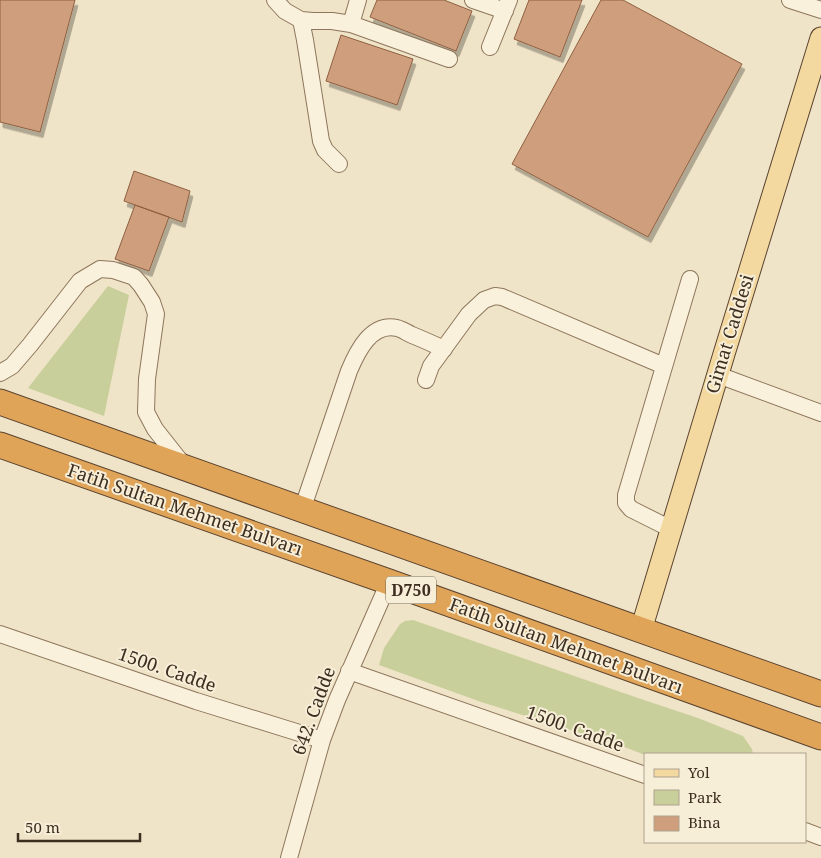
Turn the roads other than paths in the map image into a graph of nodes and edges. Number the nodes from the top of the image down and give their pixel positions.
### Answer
1 (275, 0) edge
2 (358, 0) edge
3 (473, 0) edge
4 (790, 0) edge
5 (507, 6) edge
6 (821, 10) edge
7 (301, 20) junction
8 (351, 24) junction
9 (821, 38) edge
10 (490, 47) dead end
11 (449, 58) dead end
12 (339, 164) dead end
13 (690, 279) dead end
14 (444, 349) junction
15 (664, 366) junction
16 (0, 374) edge
17 (718, 375) junction
18 (426, 380) dead end
19 (0, 402) edge
20 (821, 413) edge
21 (0, 445) edge
22 (187, 469) junction
23 (302, 510) junction
24 (671, 529) junction
25 (389, 582) junction
26 (641, 630) junction
27 (0, 634) edge
28 (349, 671) junction
29 (821, 694) edge
30 (821, 737) edge
31 (322, 740) junction
32 (644, 775) edge
33 (806, 831) edge
34 (821, 837) edge
35 (289, 858) edge

1 - 7 street
2 - 8 street
3 - 5 street
4 - 6 street
5 - 10 street
7 - 8 street
7 - 12 street
8 - 11 street
9 - 17 main road, Gimat Caddesi
13 - 15 street
14 - 15 street
14 - 18 street
14 - 23 street
15 - 24 street
16 - 22 street
17 - 20 street
17 - 24 main road, Gimat Caddesi
19 - 22 highway, D750
21 - 25 highway, Fatih Sultan Mehmet Bulvarı / D750
22 - 23 highway, D750
23 - 26 highway, D750
24 - 26 main road, Gimat Caddesi
25 - 28 street, 642. Cadde
25 - 30 highway, Fatih Sultan Mehmet Bulvarı / D750
26 - 29 highway, D750
27 - 31 street, 1500. Cadde
28 - 31 street, 642. Cadde
28 - 32 street, 1500. Cadde
31 - 35 street, 642. Cadde
33 - 34 street

